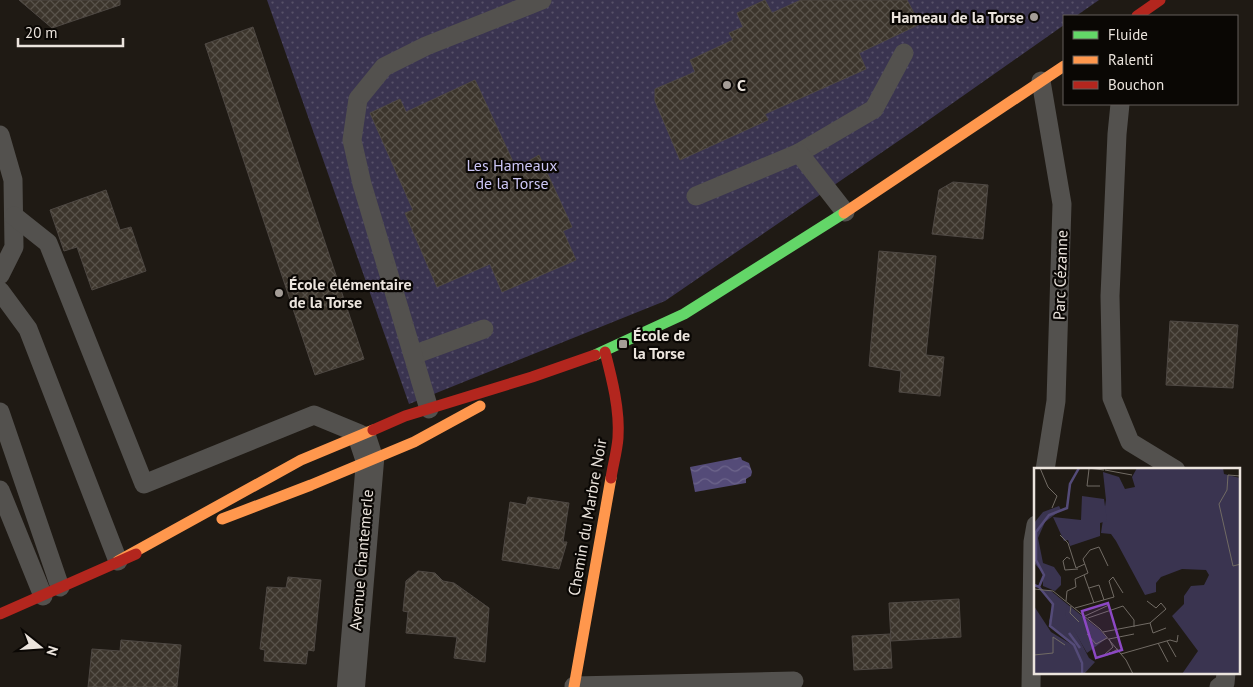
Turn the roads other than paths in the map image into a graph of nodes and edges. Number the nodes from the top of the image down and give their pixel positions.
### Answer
1 (542, 0) edge
2 (1160, 0) edge
3 (1138, 15) edge
4 (904, 53) dead end
5 (1063, 67) edge
6 (1042, 81) junction
7 (1120, 105) edge
8 (0, 135) edge
9 (799, 152) junction
10 (696, 196) dead end
11 (845, 212) junction
12 (14, 216) junction
13 (0, 275) edge
14 (0, 291) edge
15 (484, 329) dead end
16 (606, 352) junction
17 (413, 355) junction
18 (532, 377) junction
19 (428, 409) junction
20 (0, 412) edge
21 (360, 434) junction
22 (370, 461) junction
23 (1045, 468) edge
24 (1173, 468) edge
25 (0, 490) edge
26 (1034, 536) edge
27 (118, 561) junction
28 (51, 591) junction
29 (0, 614) edge
30 (1226, 674) edge
31 (794, 681) dead end
32 (574, 686) edge
33 (350, 687) edge
34 (1031, 687) edge
35 (1219, 687) edge

1 - 17 lane
2 - 3 street
4 - 9 lane
5 - 6 street
6 - 11 street
6 - 23 lane, Parc Cézanne
7 - 24 lane
8 - 12 lane
9 - 10 lane
9 - 11 lane
11 - 16 street
12 - 13 lane
12 - 21 lane
14 - 27 lane
15 - 17 lane
16 - 18 street
16 - 32 street, Chemin du Marbre Noir
17 - 19 lane
18 - 19 street
18 - 22 street
19 - 21 street
20 - 28 lane
21 - 22 street, Avenue Chantemerle
21 - 27 street
22 - 27 street
22 - 33 street, Avenue Chantemerle
25 - 28 lane
26 - 34 lane
27 - 28 street
28 - 29 street
30 - 35 lane
31 - 32 lane

